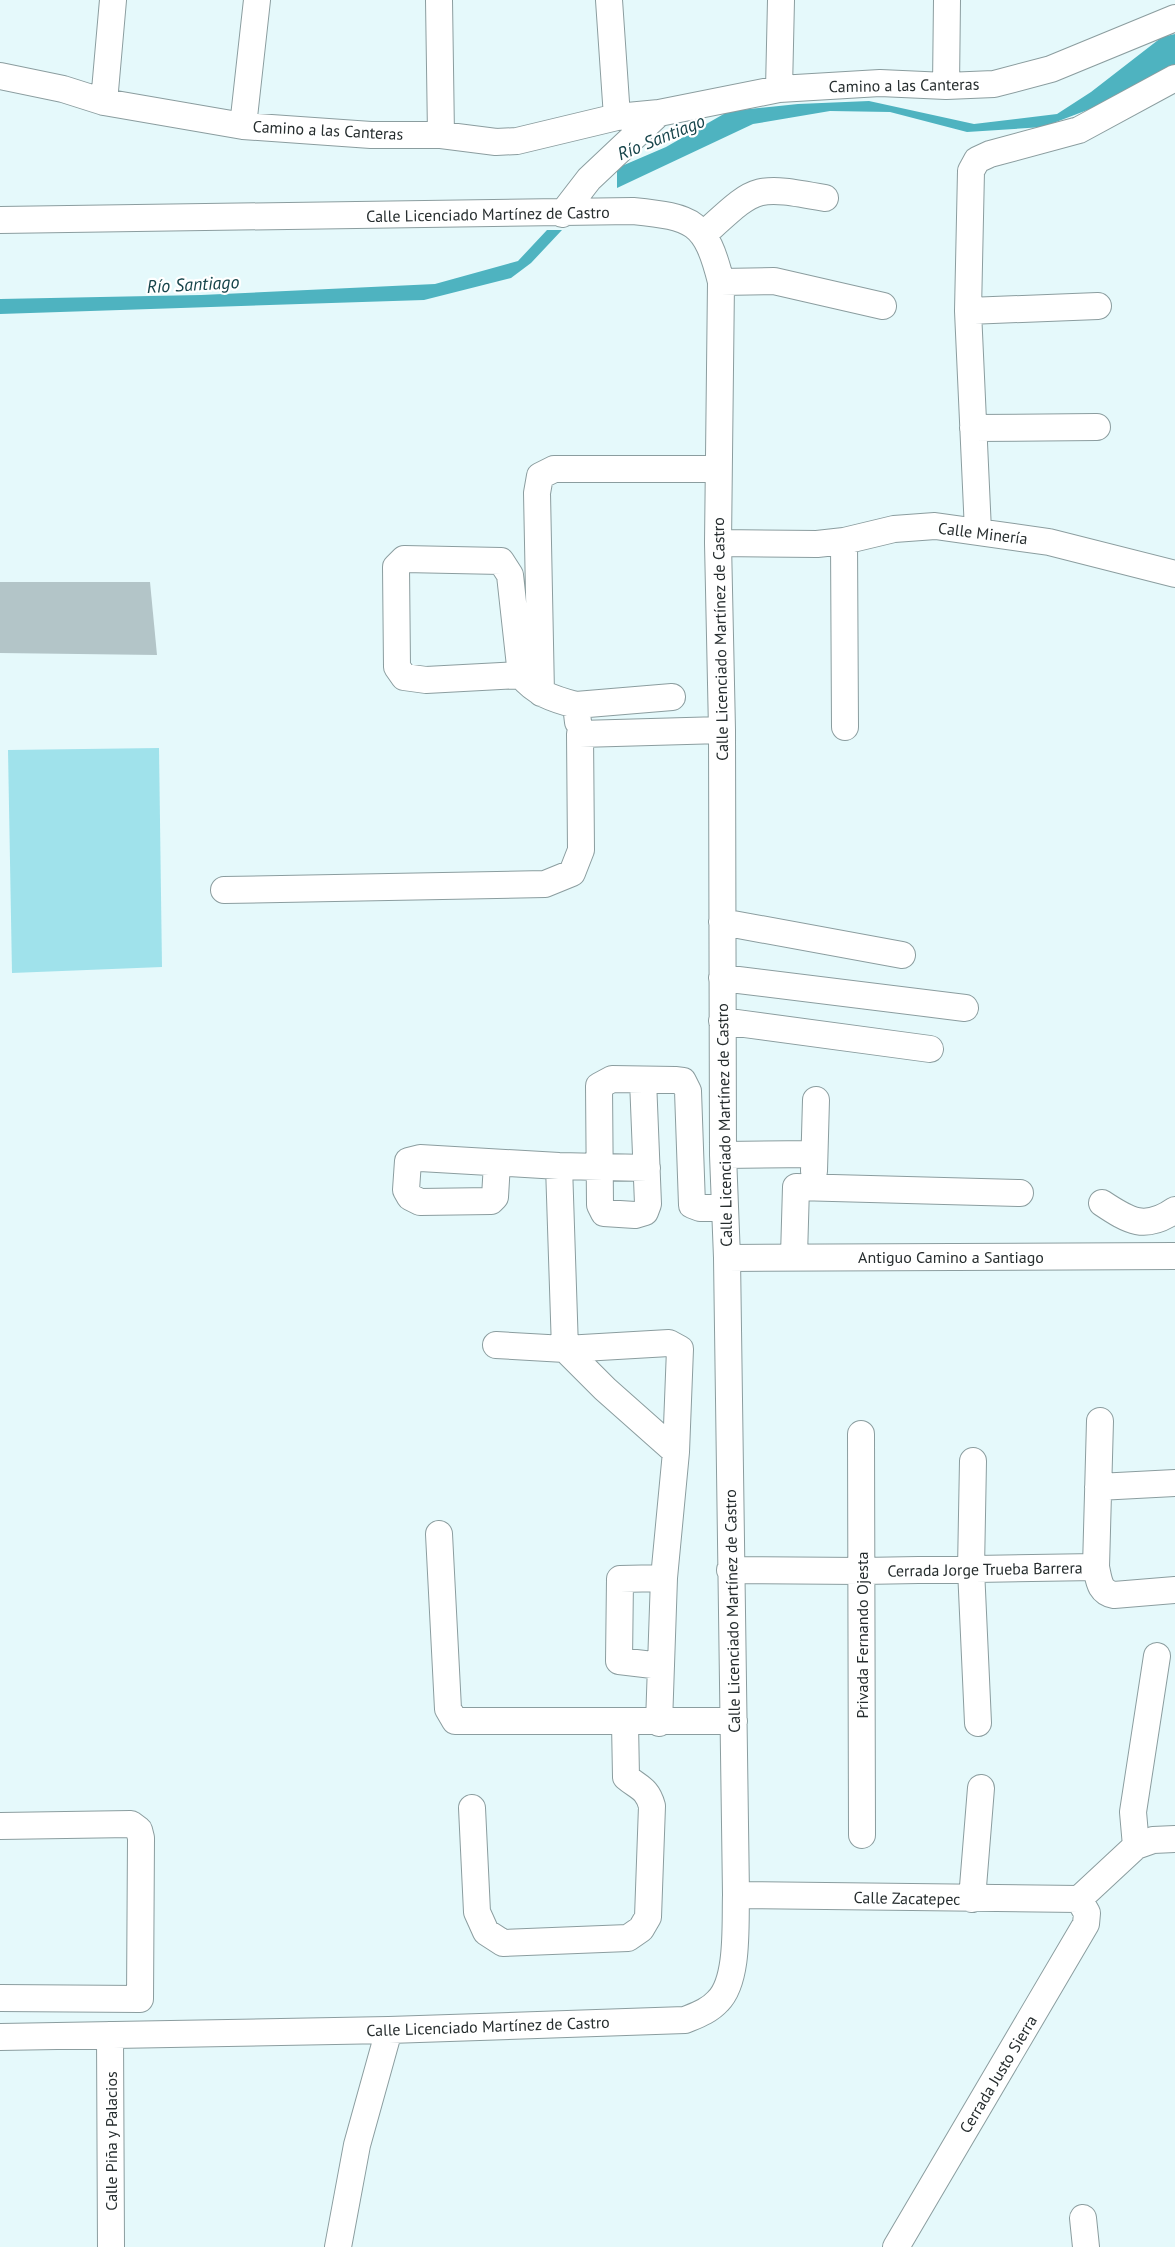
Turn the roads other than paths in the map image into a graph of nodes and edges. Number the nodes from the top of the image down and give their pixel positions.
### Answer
1 (113, 0) edge
2 (257, 0) edge
3 (439, 0) edge
4 (609, 0) edge
5 (781, 0) edge
6 (947, 0) edge
7 (1175, 18) edge
8 (0, 76) edge
9 (1175, 78) edge
10 (946, 86) junction
11 (779, 89) junction
12 (104, 102) junction
13 (659, 113) junction
14 (617, 117) junction
15 (243, 126) junction
16 (441, 135) junction
17 (825, 198) dead end
18 (566, 214) junction
19 (0, 220) edge
20 (704, 234) junction
21 (721, 282) junction
22 (883, 306) dead end
23 (1098, 306) dead end
24 (968, 311) junction
25 (1097, 426) dead end
26 (974, 428) junction
27 (718, 469) junction
28 (978, 531) junction
29 (844, 541) junction
30 (718, 543) junction
31 (1175, 574) edge
32 (521, 675) junction
33 (542, 693) junction
34 (672, 697) dead end
35 (576, 705) junction
36 (845, 727) dead end
37 (722, 730) junction
38 (580, 734) junction
39 (224, 890) dead end
40 (722, 922) junction
41 (902, 955) dead end
42 (722, 978) junction
43 (965, 1008) dead end
44 (722, 1021) junction
45 (930, 1049) dead end
46 (643, 1080) junction
47 (816, 1100) dead end
48 (814, 1154) junction
49 (723, 1155) junction
50 (497, 1163) dead end
51 (559, 1166) junction
52 (600, 1167) junction
53 (647, 1168) junction
54 (813, 1188) junction
55 (1020, 1193) dead end
56 (1102, 1203) dead end
57 (725, 1208) junction
58 (1175, 1210) edge
59 (794, 1256) junction
60 (1175, 1256) edge
61 (727, 1258) junction
62 (496, 1345) dead end
63 (566, 1349) junction
64 (1100, 1421) dead end
65 (861, 1434) dead end
66 (676, 1452) junction
67 (973, 1461) dead end
68 (1175, 1483) edge
69 (1098, 1487) junction
70 (439, 1534) dead end
71 (1096, 1567) junction
72 (971, 1569) junction
73 (730, 1570) junction
74 (862, 1571) junction
75 (664, 1578) junction
76 (1175, 1590) edge
77 (1157, 1656) dead end
78 (661, 1666) junction
79 (734, 1721) junction
80 (625, 1723) junction
81 (659, 1723) junction
82 (978, 1723) dead end
83 (981, 1788) dead end
84 (472, 1808) dead end
85 (0, 1826) edge
86 (862, 1835) dead end
87 (1175, 1839) edge
88 (1136, 1846) junction
89 (736, 1895) junction
90 (972, 1899) junction
91 (1079, 1899) junction
92 (0, 1998) edge
93 (140, 1999) junction
94 (389, 2030) junction
95 (110, 2035) junction
96 (142, 2035) junction
97 (0, 2037) edge
98 (1083, 2218) dead end
99 (344, 2240) edge
100 (111, 2247) edge
101 (896, 2247) edge
102 (1086, 2247) edge

1 - 12 street
2 - 15 street
3 - 16 street
4 - 14 street
5 - 11 street
6 - 10 street
7 - 10 street, Camino a las Canteras
8 - 12 street, Camino a las Canteras
9 - 24 street
10 - 11 street, Camino a las Canteras
11 - 13 street, Camino a las Canteras
12 - 15 street, Camino a las Canteras
13 - 14 street, Camino a las Canteras
13 - 18 street
14 - 16 street, Camino a las Canteras
15 - 16 street, Camino a las Canteras
17 - 20 street
18 - 19 street, Calle Licenciado Martínez de Castro
18 - 20 street, Calle Licenciado Martínez de Castro
20 - 21 street, Calle Licenciado Martínez de Castro
21 - 22 street
21 - 27 street, Calle Licenciado Martínez de Castro
23 - 24 street
24 - 26 street
25 - 26 street
26 - 28 street
27 - 30 street, Calle Licenciado Martínez de Castro
27 - 33 street
28 - 29 street, Calle Minería
28 - 31 street, Calle Minería
29 - 30 street, Calle Minería
29 - 36 street
30 - 37 street, Calle Licenciado Martínez de Castro
32 - 32 street
32 - 33 street
33 - 35 street
34 - 35 street
35 - 38 street
37 - 38 street
37 - 40 street, Calle Licenciado Martínez de Castro
38 - 39 street
40 - 41 street
40 - 42 street, Calle Licenciado Martínez de Castro
42 - 43 street
42 - 44 street, Calle Licenciado Martínez de Castro
44 - 45 street
44 - 49 street, Calle Licenciado Martínez de Castro
46 - 52 street
46 - 53 street
46 - 57 street
47 - 48 street
48 - 49 street
48 - 54 street
49 - 57 street, Calle Licenciado Martínez de Castro
50 - 51 street
51 - 52 street
51 - 63 street
52 - 53 street
52 - 53 street
54 - 55 street
54 - 59 street
56 - 58 street
57 - 61 street, Calle Licenciado Martínez de Castro
59 - 60 street, Antiguo Camino a Santiago
59 - 61 street, Antiguo Camino a Santiago
61 - 73 street, Calle Licenciado Martínez de Castro
62 - 63 street
63 - 66 street
63 - 66 street
64 - 69 street, Cerrada Jorge Trueba Barrera
65 - 74 street, Privada Fernando Ojesta
66 - 75 street
67 - 72 street
68 - 69 street
69 - 71 street, Cerrada Jorge Trueba Barrera
70 - 80 street
71 - 72 street, Cerrada Jorge Trueba Barrera
71 - 76 street, Cerrada Jorge Trueba Barrera
72 - 74 street, Cerrada Jorge Trueba Barrera
72 - 82 street
73 - 74 street, Cerrada Jorge Trueba Barrera
73 - 79 street, Calle Licenciado Martínez de Castro
74 - 86 street, Privada Fernando Ojesta
75 - 78 street
75 - 78 street
77 - 88 street
78 - 81 street
79 - 81 street
79 - 89 street, Calle Licenciado Martínez de Castro
80 - 81 street
80 - 84 street
83 - 90 street
85 - 93 street
87 - 88 street
88 - 91 street
89 - 90 street, Calle Zacatepec
89 - 94 street, Calle Licenciado Martínez de Castro
90 - 91 street, Calle Zacatepec
91 - 101 street, Cerrada Justo Sierra
92 - 93 street
93 - 96 street
94 - 96 street, Calle Licenciado Martínez de Castro
94 - 99 street
95 - 96 street, Calle Licenciado Martínez de Castro
95 - 97 street, Calle Licenciado Martínez de Castro
95 - 100 street, Calle Piña y Palacios
98 - 102 street

